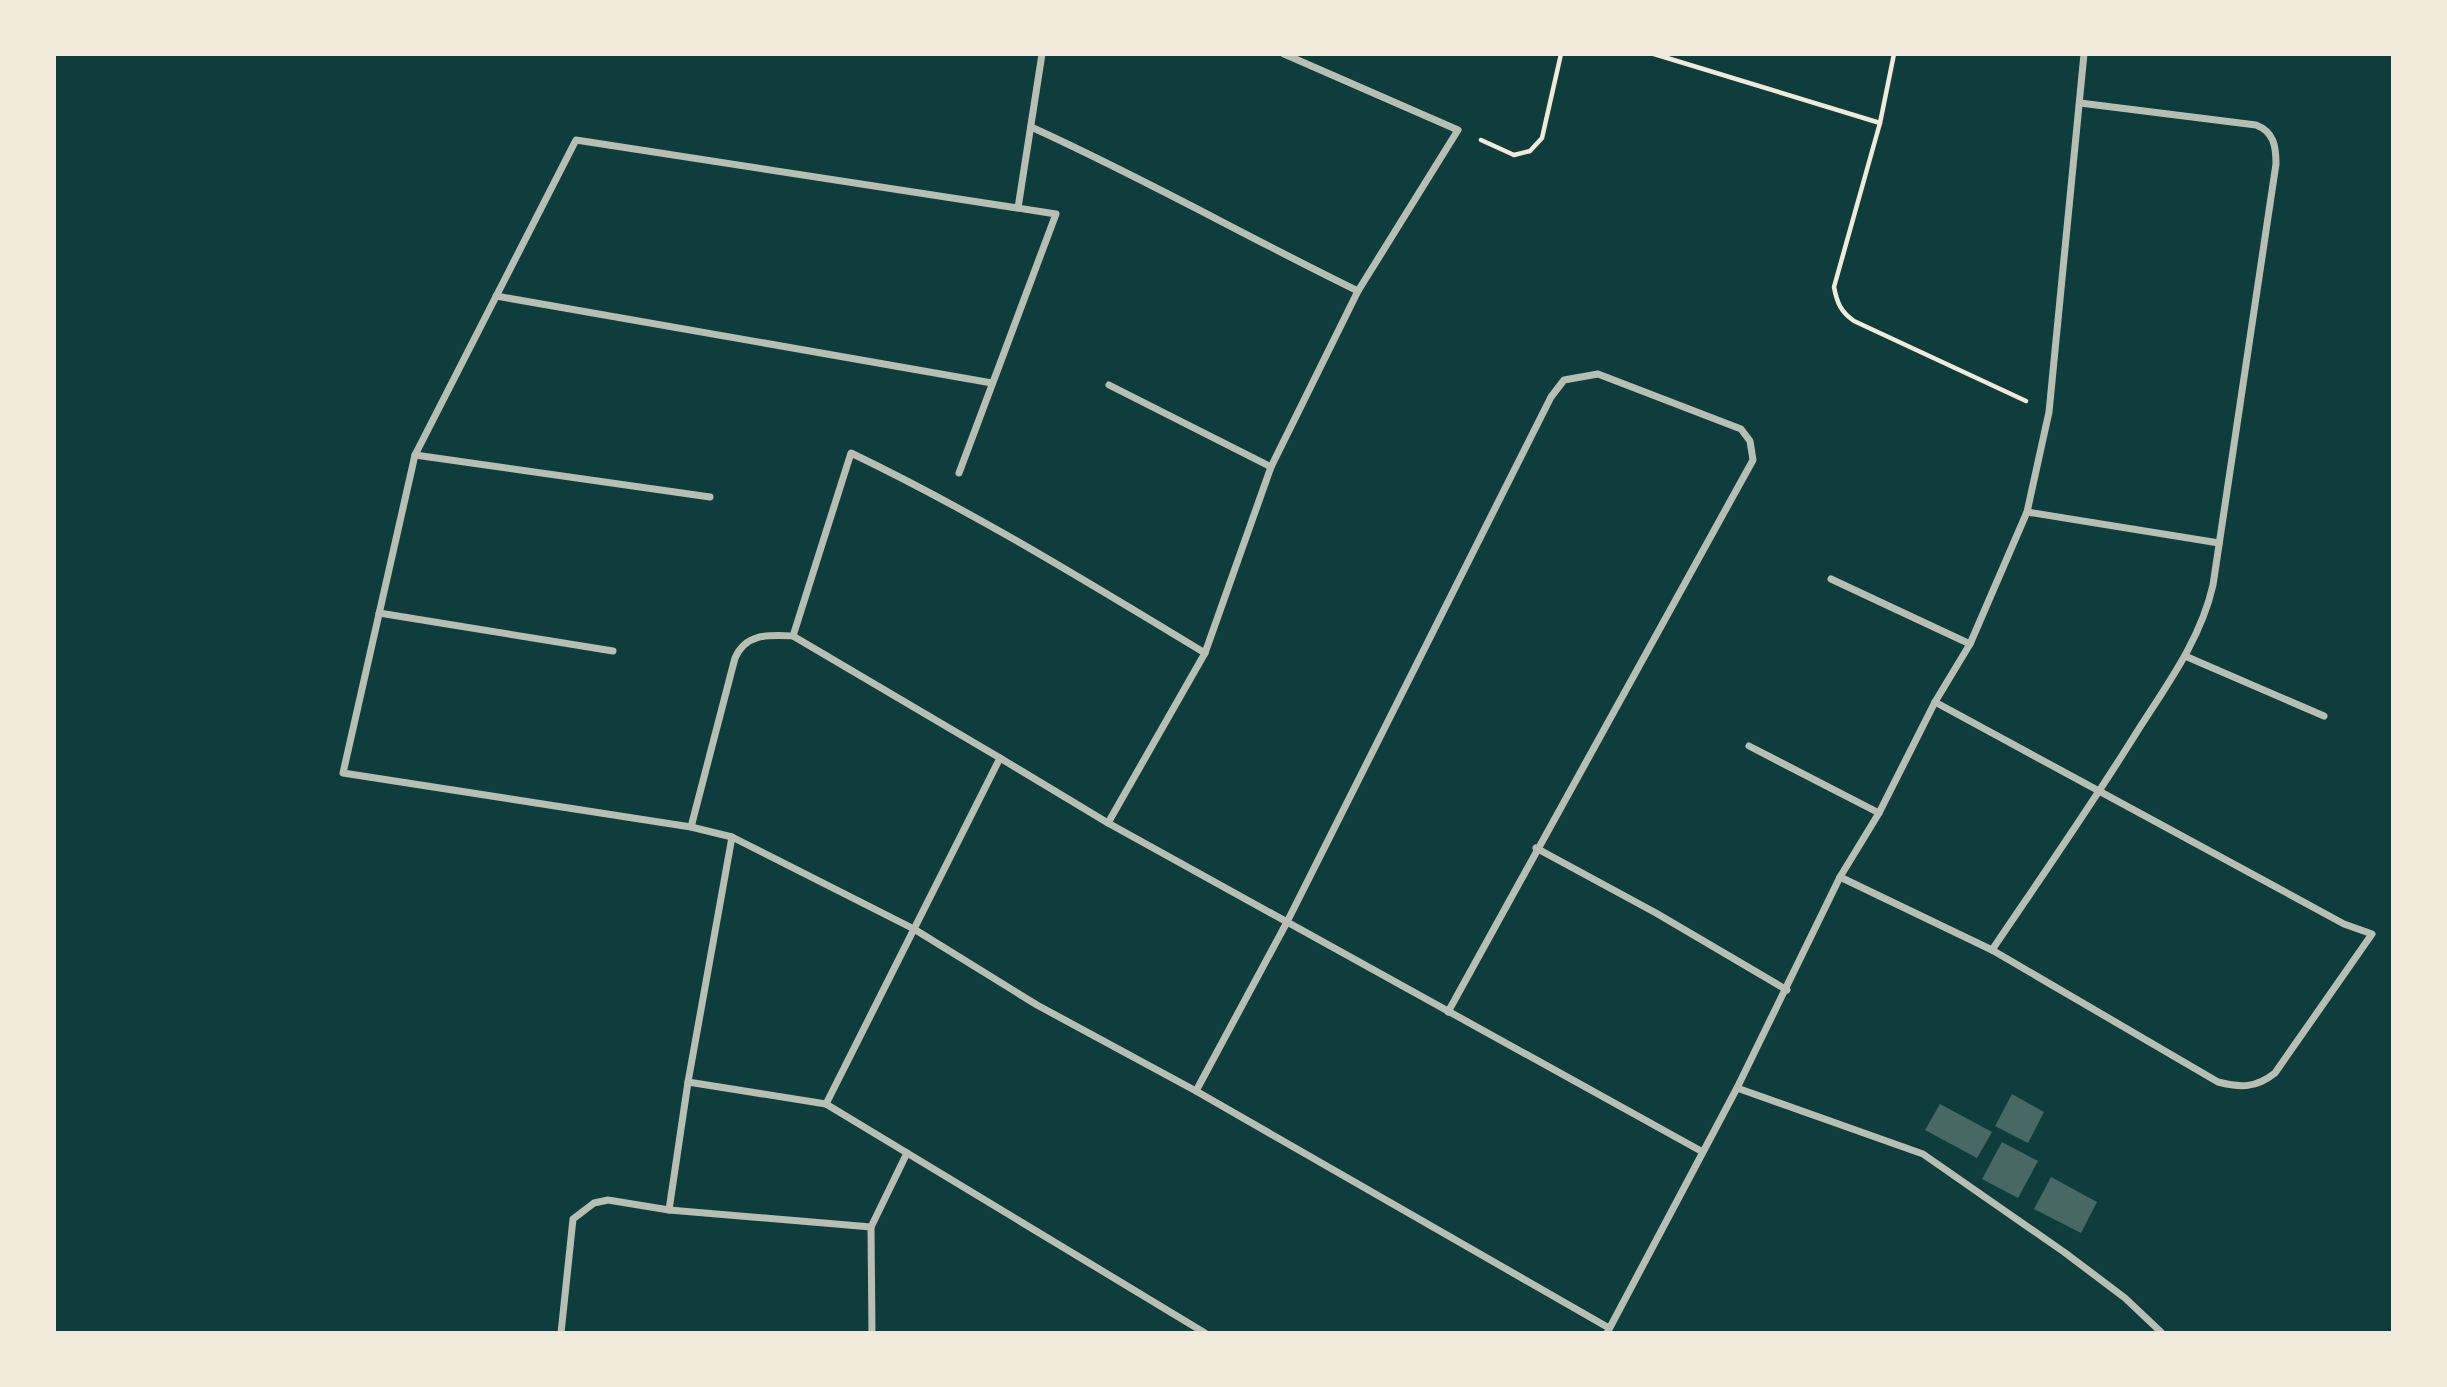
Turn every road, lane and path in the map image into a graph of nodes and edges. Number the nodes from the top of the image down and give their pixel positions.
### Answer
1 (1042, 54) edge
2 (1284, 54) edge
3 (1561, 54) edge
4 (1654, 54) edge
5 (1894, 54) edge
6 (2084, 54) edge
7 (2080, 103) junction
8 (1880, 123) junction
9 (1031, 127) junction
10 (1458, 130) junction
11 (1018, 208) junction
12 (1358, 291) junction
13 (496, 296) junction
14 (992, 383) junction
15 (1109, 385) dead end
16 (2049, 412) junction
17 (415, 455) junction
18 (1272, 467) junction
19 (959, 473) dead end
20 (710, 498) dead end
21 (2027, 512) junction
22 (2218, 543) junction
23 (1831, 579) dead end
24 (379, 613) junction
25 (793, 636) junction
26 (1970, 644) junction
27 (613, 651) dead end
28 (1205, 653) junction
29 (2185, 656) junction
30 (1935, 702) junction
31 (2324, 716) dead end
32 (1749, 746) dead end
33 (1000, 758) junction
34 (2099, 792) junction
35 (1879, 813) junction
36 (1108, 823) junction
37 (691, 827) junction
38 (732, 837) junction
39 (1536, 848) junction
40 (1840, 877) junction
41 (1287, 922) junction
42 (914, 929) junction
43 (1992, 950) junction
44 (1787, 990) junction
45 (1448, 1012) junction
46 (688, 1082) junction
47 (1737, 1088) junction
48 (1196, 1091) junction
49 (826, 1104) junction
50 (1701, 1151) junction
51 (907, 1153) junction
52 (669, 1210) junction
53 (871, 1227) junction
54 (1608, 1330) edge
55 (561, 1333) edge
56 (872, 1333) edge
57 (1205, 1333) edge
58 (2162, 1333) edge

1 - 9 street
2 - 10 street
3 - 10 path
4 - 8 path
5 - 8 path
6 - 7 street
7 - 16 street
7 - 22 street
8 - 16 path
9 - 11 street
9 - 12 street
10 - 12 street
11 - 13 street
11 - 14 street
12 - 18 street
13 - 14 street
13 - 17 street
14 - 19 street
15 - 18 street
16 - 21 street
17 - 20 street
17 - 24 street
18 - 28 street
21 - 22 street
21 - 26 street
22 - 29 street
23 - 26 street
24 - 27 street
24 - 37 street
25 - 28 street
25 - 33 street
25 - 37 street
26 - 30 street
28 - 36 street
29 - 31 street
29 - 34 street
30 - 34 street
30 - 35 street
32 - 35 street
33 - 36 street
33 - 42 street
34 - 43 street
34 - 43 street
35 - 40 street
36 - 41 street
37 - 38 street
38 - 42 street
38 - 46 street
39 - 41 street
39 - 44 street
39 - 45 street
40 - 43 street
40 - 44 street
41 - 45 street
41 - 48 street
42 - 48 street
42 - 49 street
44 - 47 street
45 - 50 street
46 - 49 street
46 - 52 street
47 - 50 street
47 - 58 street
48 - 54 street
49 - 51 street
50 - 54 street
51 - 53 street
51 - 57 street
52 - 53 street
52 - 55 street
53 - 56 street

